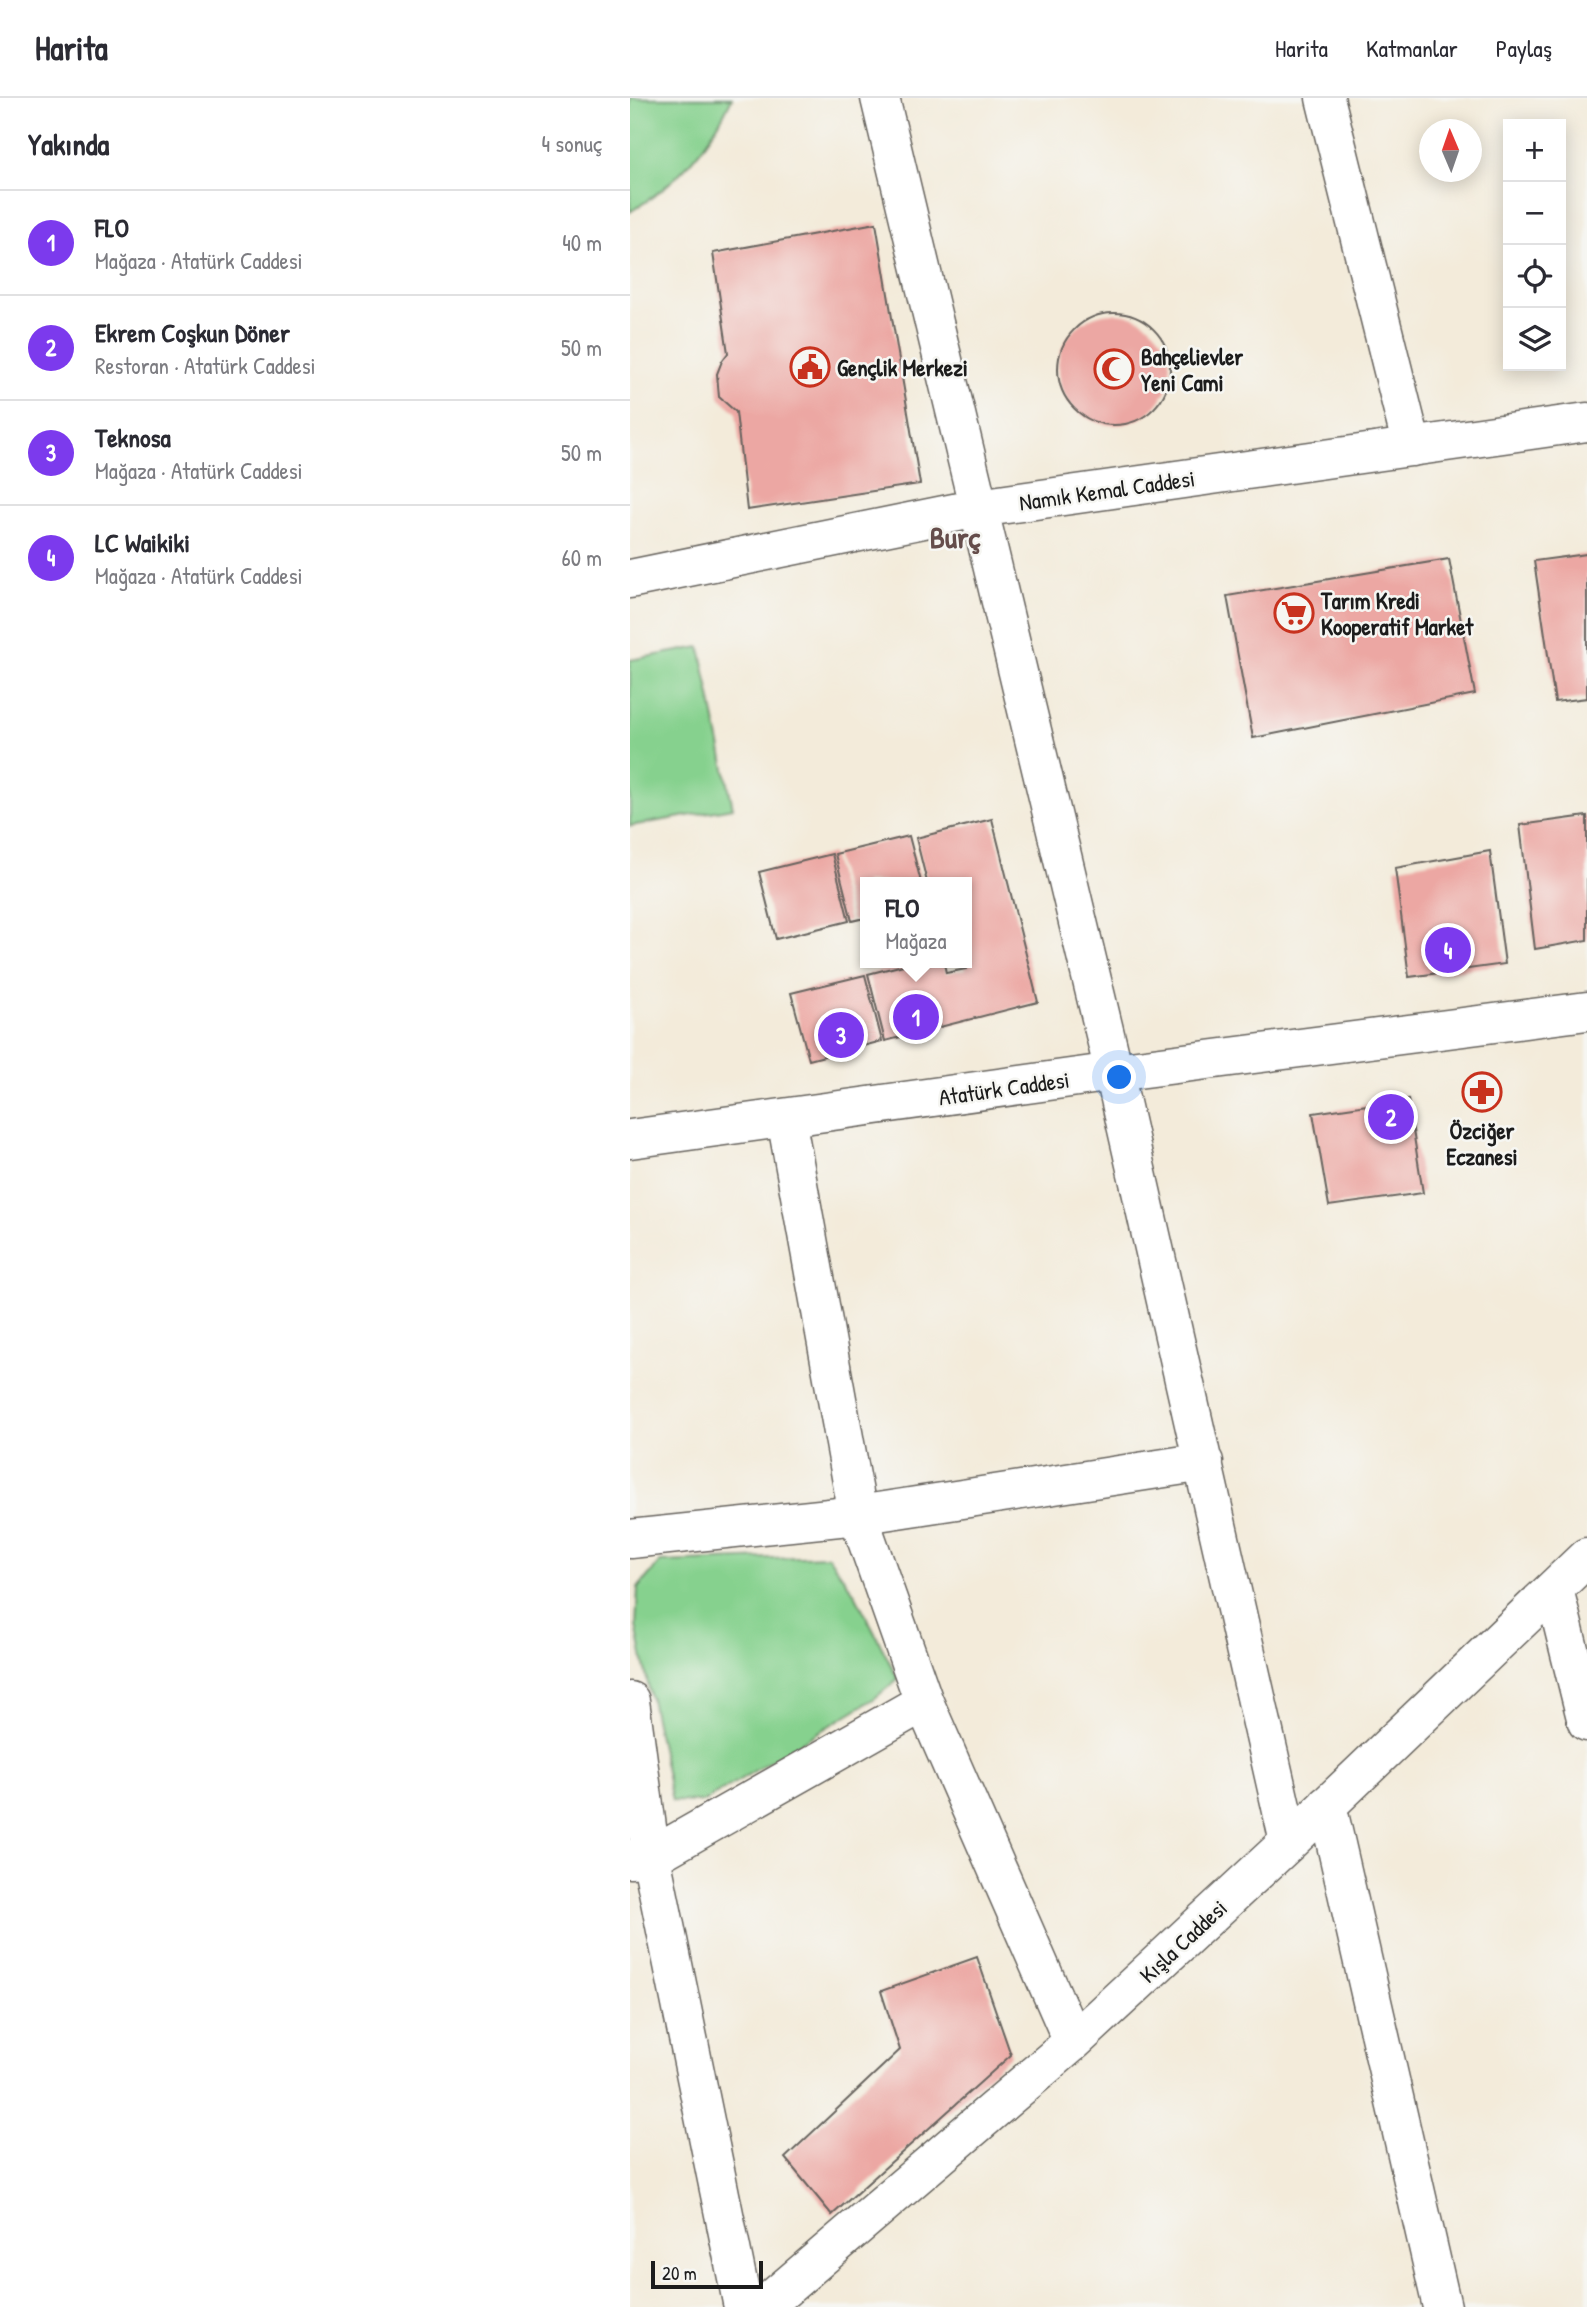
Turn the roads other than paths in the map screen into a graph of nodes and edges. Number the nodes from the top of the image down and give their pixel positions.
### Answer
1 (880, 98) edge
2 (1325, 98) edge
3 (1587, 422) edge
4 (1412, 447) junction
5 (978, 508) junction
6 (630, 579) edge
7 (1587, 1011) edge
8 (1114, 1072) junction
9 (786, 1118) junction
10 (630, 1139) edge
11 (1204, 1462) junction
12 (858, 1514) junction
13 (630, 1539) edge
14 (1587, 1557) edge
15 (1554, 1589) junction
16 (630, 1701) edge
17 (924, 1702) junction
18 (1587, 1722) edge
19 (1327, 1805) junction
20 (1289, 1842) junction
21 (640, 1858) edge
22 (1073, 2042) junction
23 (743, 2307) edge
24 (763, 2307) edge
25 (1442, 2307) edge

1 - 5 street
2 - 4 street
3 - 4 street, Namık Kemal Caddesi
4 - 5 street, Namık Kemal Caddesi
5 - 6 street, Namık Kemal Caddesi
5 - 8 street
7 - 8 street, Atatürk Caddesi
8 - 9 street, Atatürk Caddesi
8 - 11 street
9 - 10 street, Atatürk Caddesi
9 - 12 street
11 - 12 street
11 - 20 street
12 - 13 street
12 - 17 street
14 - 15 street, Kışla Caddesi
15 - 18 street
15 - 19 street, Kışla Caddesi
16 - 21 street
17 - 21 street
17 - 22 street
19 - 20 street, Kışla Caddesi
19 - 25 street
20 - 22 street, Kışla Caddesi
21 - 23 street
22 - 24 street, Kışla Caddesi

